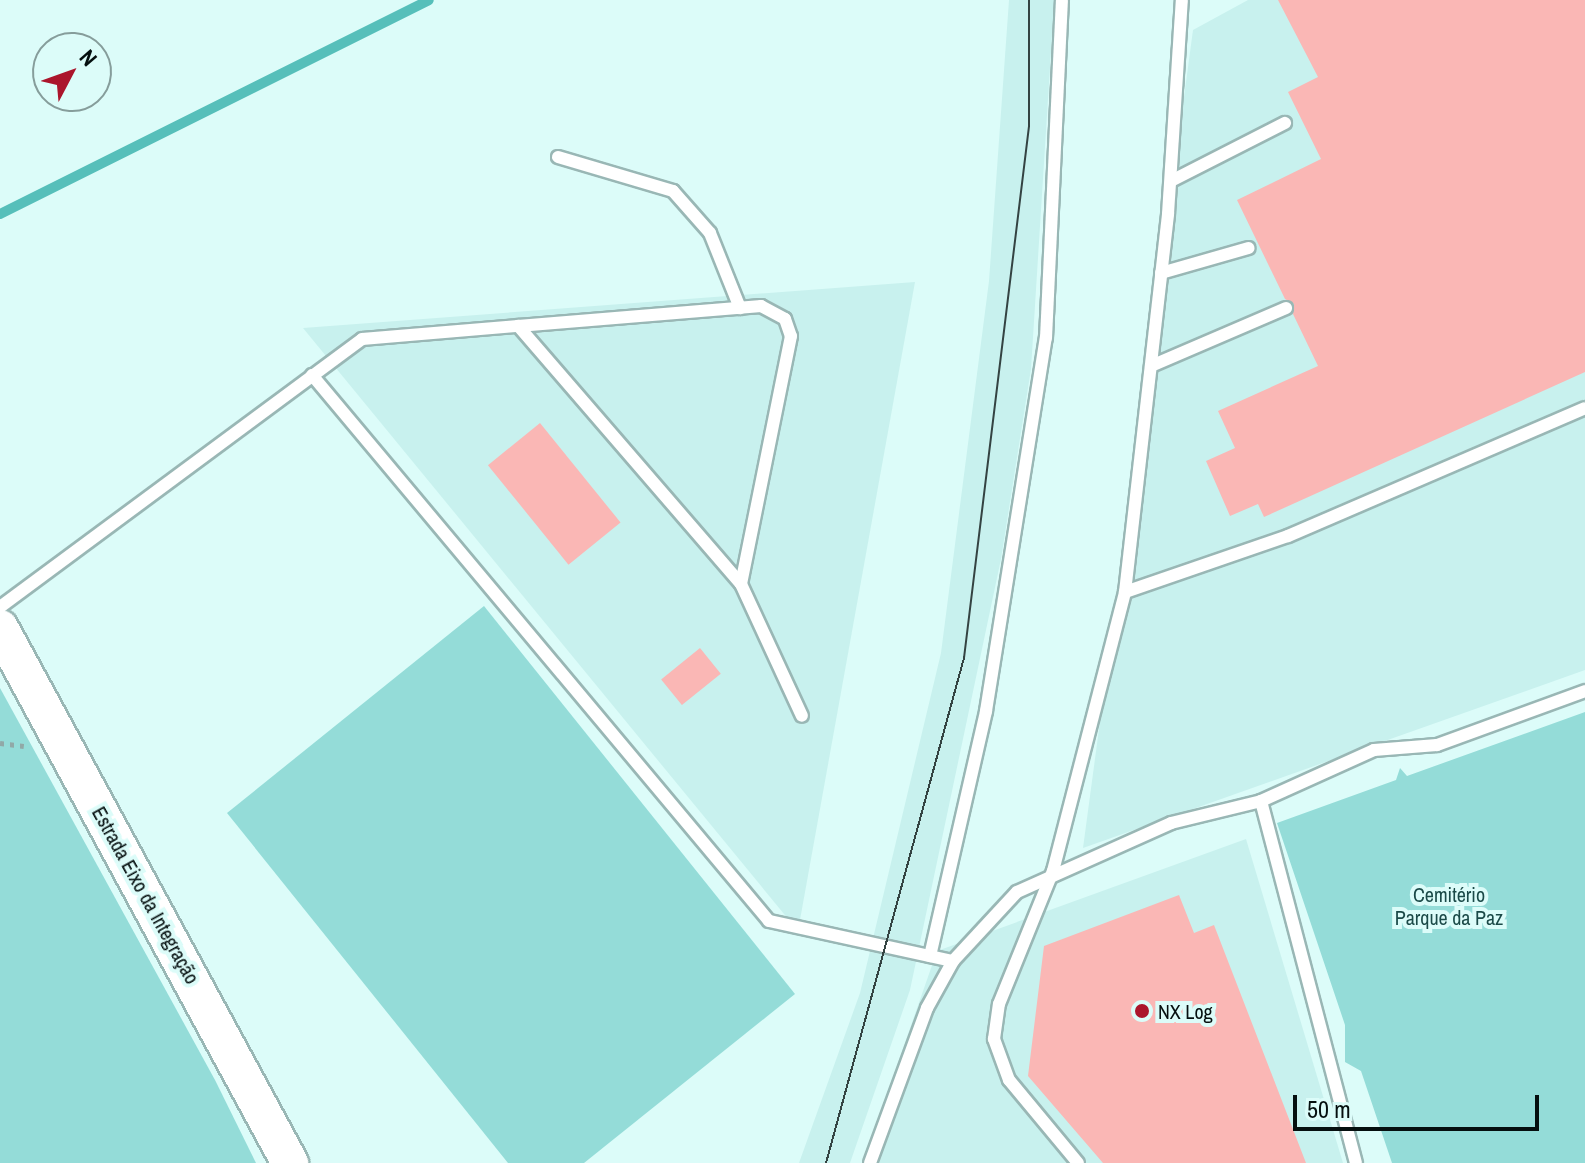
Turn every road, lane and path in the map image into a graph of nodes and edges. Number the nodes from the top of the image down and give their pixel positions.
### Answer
1 (1062, 0) edge
2 (1182, 0) edge
3 (1285, 123) dead end
4 (558, 157) dead end
5 (1171, 181) junction
6 (1249, 248) dead end
7 (1161, 273) junction
8 (740, 308) junction
9 (1286, 308) dead end
10 (518, 326) junction
11 (1151, 366) junction
12 (312, 375) junction
13 (1585, 408) edge
14 (741, 584) junction
15 (1125, 592) junction
16 (0, 607) edge
17 (0, 628) edge
18 (1585, 691) edge
19 (802, 716) dead end
20 (1261, 801) junction
21 (1053, 871) junction
22 (930, 956) junction
23 (953, 961) junction
24 (290, 1163) edge
25 (870, 1163) edge
26 (1078, 1163) edge
27 (1356, 1163) edge

1 - 22 lane
2 - 5 lane
3 - 5 lane
4 - 8 lane
5 - 7 lane
6 - 7 lane
7 - 11 lane
8 - 10 lane
8 - 14 lane
9 - 11 lane
10 - 12 lane
10 - 14 lane
11 - 15 lane
12 - 16 lane
12 - 22 lane
13 - 15 lane
14 - 19 lane
15 - 21 lane
17 - 24 main road, Estrada Eixo da Integração
18 - 20 lane
20 - 21 lane
20 - 27 lane
21 - 23 lane
21 - 26 lane
22 - 23 lane
23 - 25 lane

